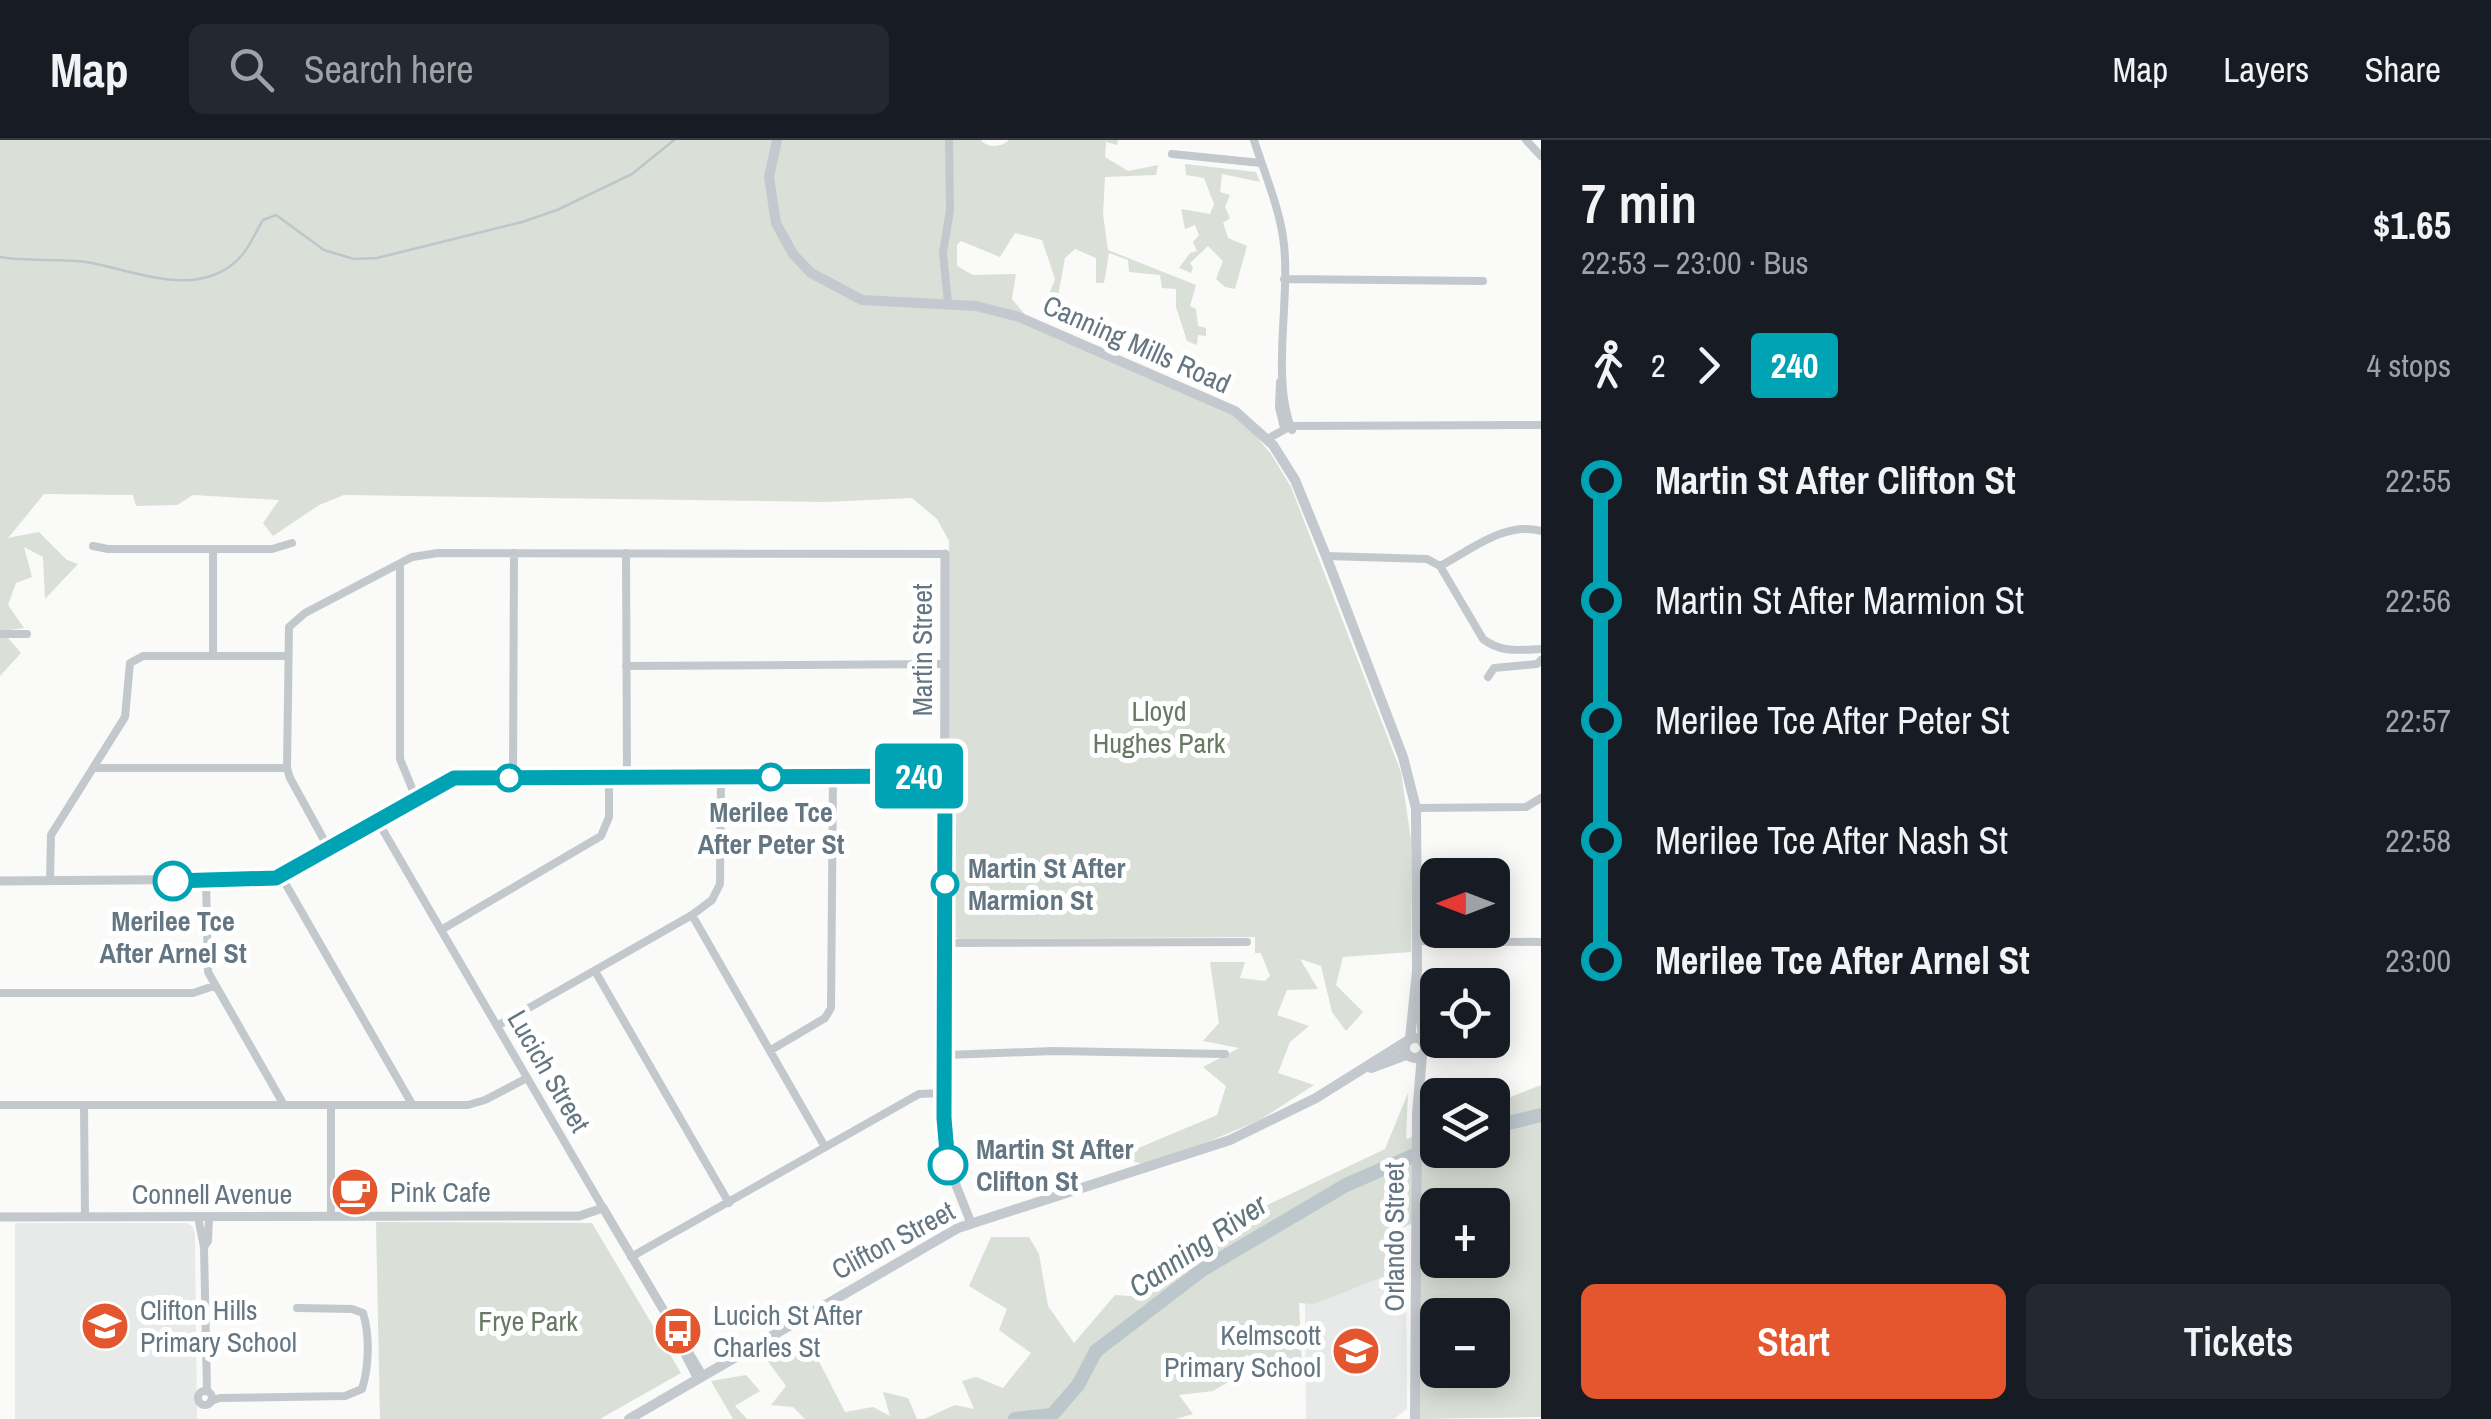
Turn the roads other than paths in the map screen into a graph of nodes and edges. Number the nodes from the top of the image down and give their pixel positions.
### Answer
1 (776, 140) edge
2 (950, 140) edge
3 (1254, 140) edge
4 (1526, 140) edge
5 (1172, 154) dead end
6 (1541, 156) edge
7 (1261, 163) junction
8 (1284, 279) junction
9 (1483, 281) dead end
10 (948, 303) junction
11 (1541, 425) edge
12 (1292, 428) junction
13 (1270, 442) junction
14 (1541, 531) edge
15 (292, 543) dead end
16 (94, 546) dead end
17 (212, 550) junction
18 (514, 553) junction
19 (626, 554) junction
20 (945, 554) joint
21 (1326, 556) junction
22 (400, 564) junction
23 (1440, 566) junction
24 (0, 634) edge
25 (27, 634) dead end
26 (1541, 649) edge
27 (212, 656) junction
28 (287, 656) junction
29 (1541, 660) edge
30 (944, 664) junction
31 (626, 666) junction
32 (1488, 677) dead end
33 (94, 768) junction
34 (287, 768) junction
35 (833, 776) junction
36 (945, 776) junction
37 (514, 778) junction
38 (609, 778) junction
39 (626, 778) junction
40 (721, 778) junction
41 (416, 798) junction
42 (1541, 798) edge
43 (1416, 808) junction
44 (377, 820) junction
45 (329, 848) junction
46 (281, 876) junction
47 (0, 881) edge
48 (50, 881) junction
49 (206, 881) junction
50 (692, 915) junction
51 (441, 930) junction
52 (1418, 941) junction
53 (1247, 942) dead end
54 (1541, 942) edge
55 (944, 943) junction
56 (595, 971) junction
57 (1417, 971) junction
58 (214, 986) junction
59 (0, 993) edge
60 (1420, 1010) edge
61 (497, 1026) junction
62 (1408, 1040) junction
63 (1420, 1044) edge
64 (771, 1050) junction
65 (1420, 1053) edge
66 (1224, 1054) dead end
67 (946, 1055) junction
68 (1407, 1056) junction
69 (1422, 1058) edge
70 (1356, 1074) junction
71 (528, 1078) junction
72 (944, 1093) junction
73 (412, 1104) junction
74 (0, 1105) edge
75 (84, 1105) junction
76 (284, 1105) junction
77 (331, 1105) junction
78 (1417, 1119) junction
79 (825, 1148) junction
80 (729, 1203) junction
81 (603, 1208) junction
82 (85, 1216) junction
83 (331, 1216) junction
84 (0, 1217) edge
85 (204, 1217) junction
86 (970, 1223) junction
87 (631, 1257) junction
88 (297, 1308) dead end
89 (698, 1374) junction
90 (620, 1419) edge
91 (630, 1419) edge
92 (1415, 1419) edge

1 - 10 main road, Canning Mills Road
2 - 10 street
3 - 7 street
4 - 6 street
5 - 7 street
7 - 8 street
8 - 9 street
8 - 12 street
10 - 13 main road, Canning Mills Road
11 - 12 street
12 - 13 street
13 - 21 main road, Canning Mills Road
14 - 23 street
15 - 17 street
16 - 17 street
17 - 27 street
18 - 19 street
18 - 22 street
18 - 37 street
19 - 20 street
19 - 31 street
20 - 30 street, Martin Street
21 - 23 street
21 - 43 main road, Canning Mills Road
22 - 28 street
22 - 41 street
23 - 26 street
24 - 25 street
27 - 28 street
27 - 33 street
28 - 34 street
29 - 32 street
30 - 31 street
30 - 36 street, Martin Street
31 - 39 street
33 - 34 street
33 - 48 street
34 - 45 street
35 - 36 street
35 - 40 street
35 - 64 street
36 - 55 street, Martin Street
37 - 38 street
37 - 41 street
38 - 39 street
38 - 51 street
39 - 40 street
40 - 50 street
41 - 44 street
42 - 43 street
43 - 52 main road, Canning Mills Road
44 - 45 street
44 - 51 street, Lucich Street
45 - 46 street
46 - 49 street
46 - 73 street
47 - 48 street
48 - 49 street
49 - 58 street
50 - 56 street
50 - 64 street
51 - 61 street, Lucich Street
52 - 54 street
52 - 57 main road, Canning Mills Road
53 - 55 street
55 - 67 street, Martin Street
56 - 61 street
56 - 80 street
57 - 60 main road, Canning Mills Road
57 - 62 main road, Canning Mills Road
58 - 59 street
58 - 76 street
61 - 71 street, Lucich Street
62 - 63 main road
62 - 68 main road, Canning Mills Road
62 - 70 main road, Clifton Street
64 - 79 street
65 - 68 main road, Clifton Street
66 - 67 street
67 - 72 street, Martin Street
68 - 70 main road, Clifton Street
68 - 78 main road, Orlando Street
69 - 78 main road, Orlando Street
70 - 86 main road, Clifton Street
71 - 73 street
71 - 81 street, Lucich Street
72 - 79 street
72 - 86 street, Martin Street
73 - 77 street
74 - 75 street
75 - 76 street
75 - 82 street
76 - 77 street
77 - 83 street
78 - 92 main road, Orlando Street
79 - 80 street
80 - 87 street
81 - 83 street, Connell Avenue
81 - 87 street, Lucich Street
82 - 84 street, Connell Avenue
82 - 85 street, Connell Avenue
83 - 85 street, Connell Avenue
85 - 88 street
86 - 89 main road, Clifton Street
87 - 89 street, Lucich Street
89 - 90 main road, Clifton Street
89 - 91 main road, Clifton Street

